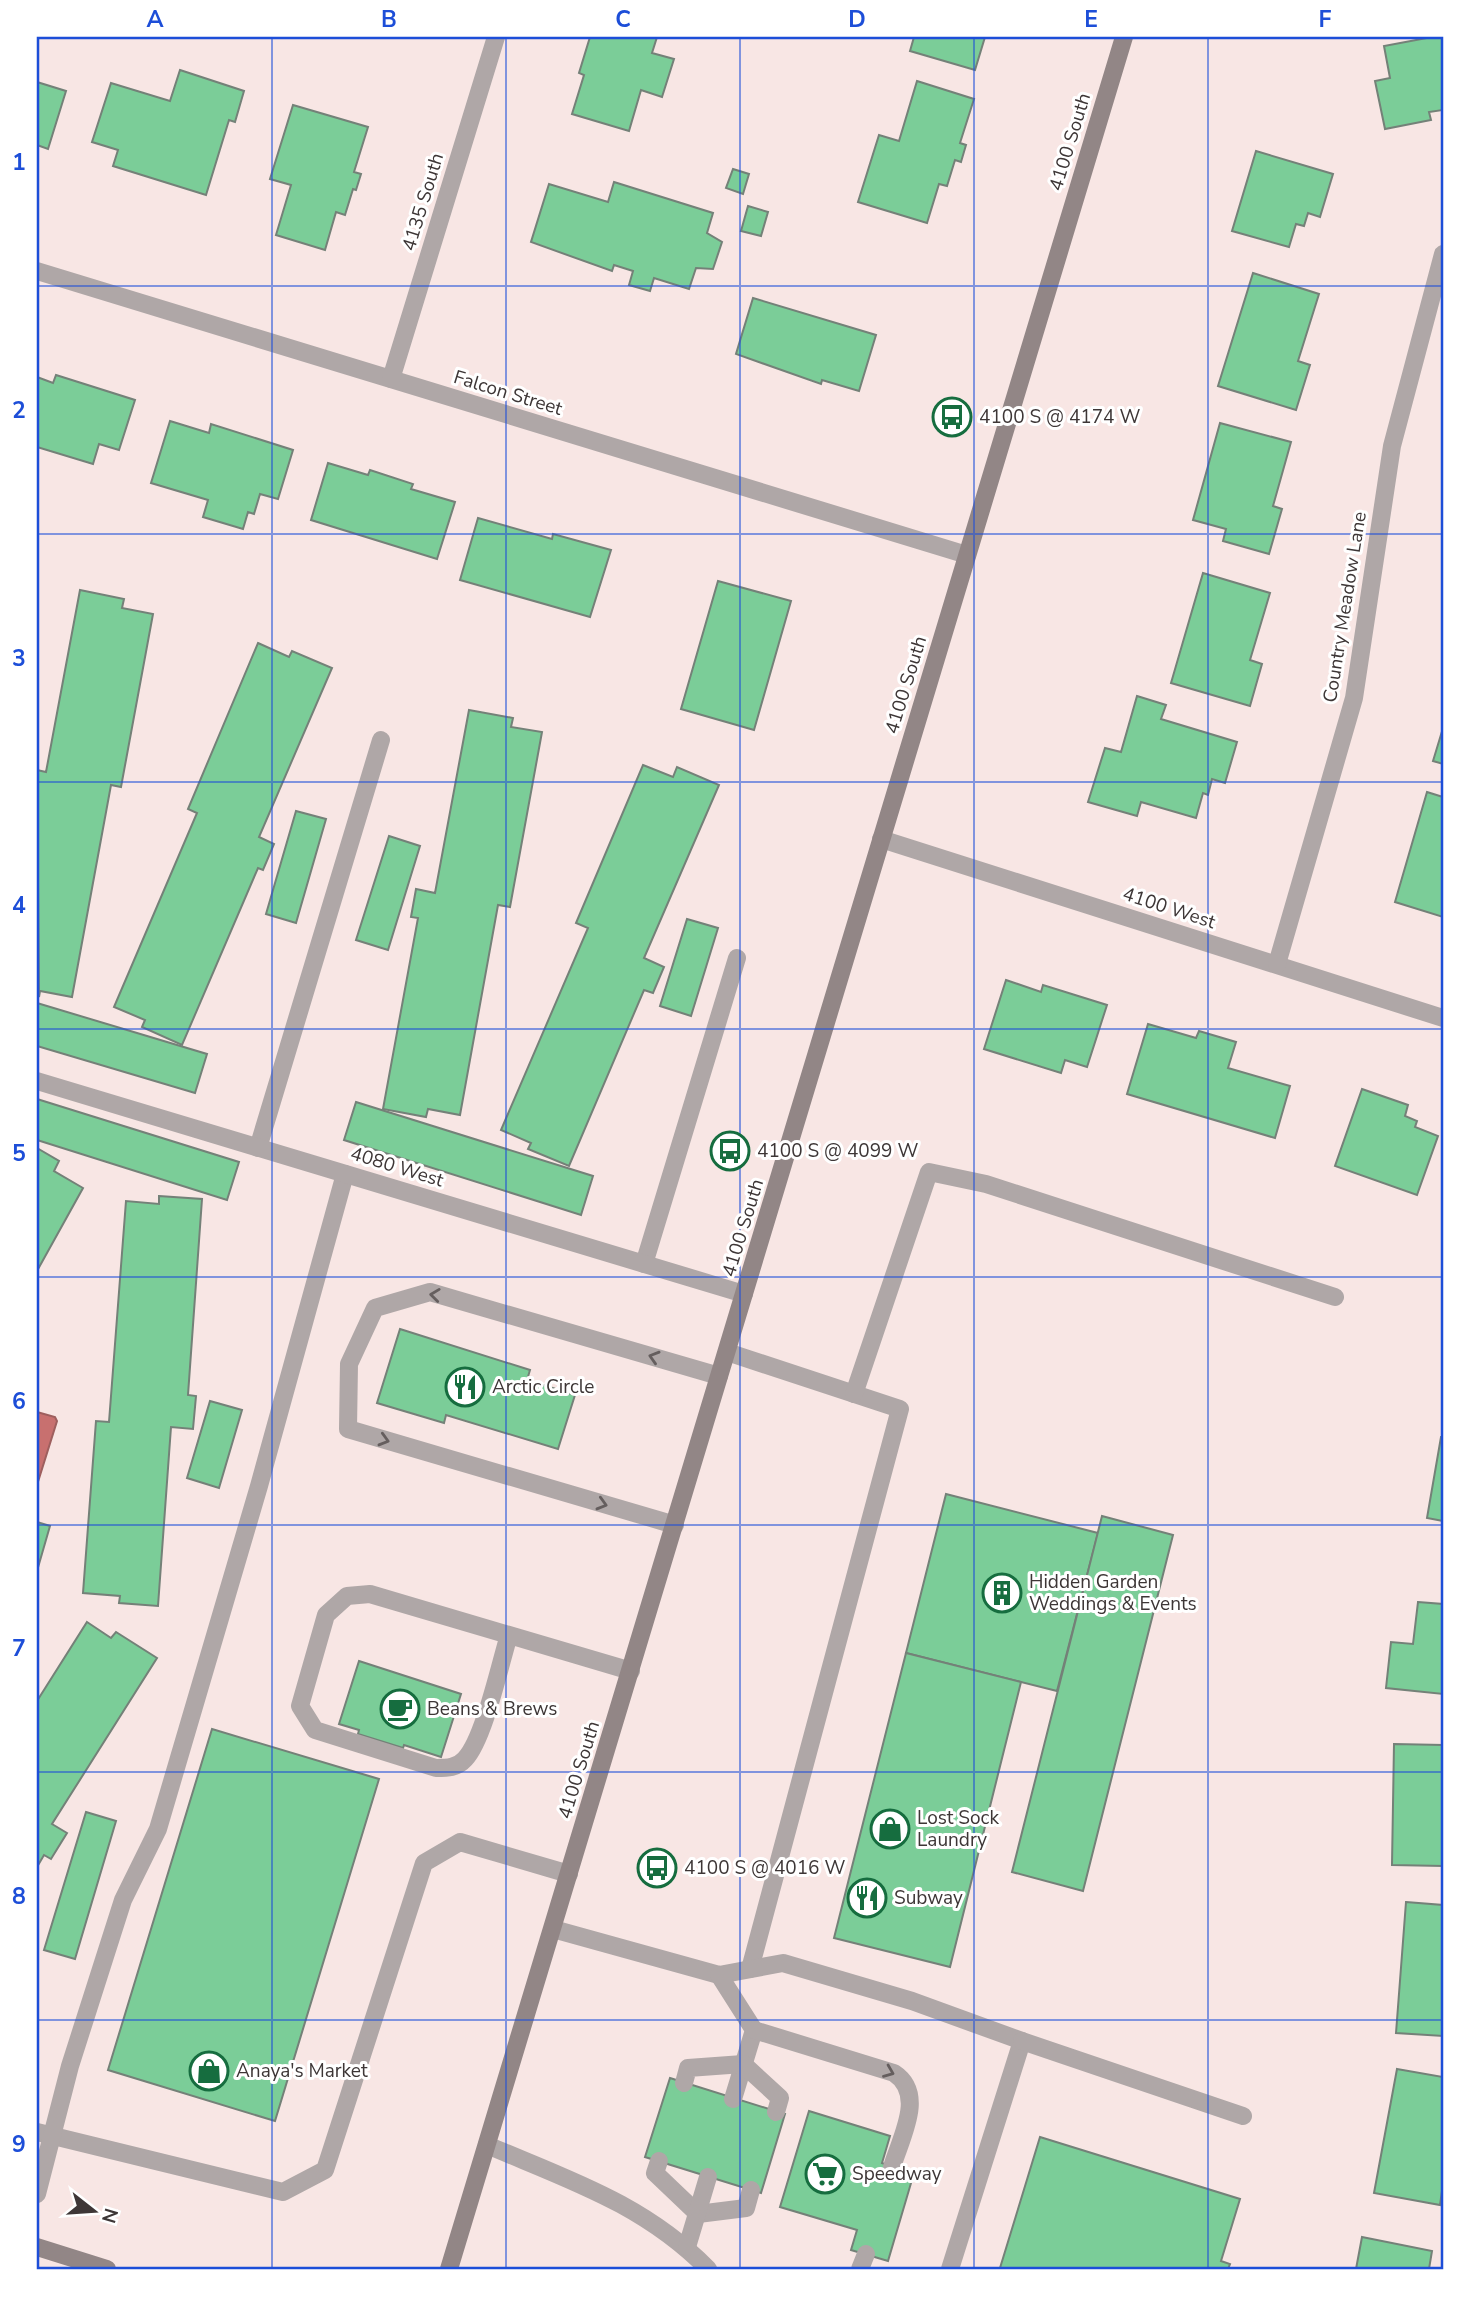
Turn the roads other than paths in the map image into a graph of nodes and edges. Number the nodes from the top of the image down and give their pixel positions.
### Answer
1 (496, 37) edge
2 (1124, 37) edge
3 (1443, 254) edge
4 (37, 271) edge
5 (391, 379) junction
6 (967, 555) junction
7 (381, 740) dead end
8 (881, 839) junction
9 (737, 958) dead end
10 (1277, 964) junction
11 (1443, 1018) edge
12 (37, 1081) edge
13 (258, 1148) junction
14 (345, 1174) junction
15 (644, 1264) junction
16 (744, 1294) junction
17 (1335, 1297) dead end
18 (727, 1352) junction
19 (719, 1376) junction
20 (854, 1394) junction
21 (674, 1525) junction
22 (509, 1635) junction
23 (631, 1671) junction
24 (569, 1874) junction
25 (553, 1929) junction
26 (750, 1969) junction
27 (719, 1975) junction
28 (754, 2030) junction
29 (1022, 2041) junction
30 (743, 2064) junction
31 (684, 2083) dead end
32 (733, 2098) dead end
33 (776, 2112) dead end
34 (1243, 2116) dead end
35 (44, 2134) edge
36 (486, 2145) junction
37 (659, 2161) dead end
38 (892, 2167) dead end
39 (708, 2176) dead end
40 (751, 2190) dead end
41 (37, 2194) edge
42 (698, 2214) junction
43 (37, 2247) edge
44 (687, 2247) junction
45 (107, 2269) edge
46 (449, 2269) edge
47 (708, 2269) edge
48 (950, 2269) edge

1 - 5 street, 4135 South
2 - 6 main road, 4100 South
3 - 10 street, Country Meadow Lane
4 - 5 street, Falcon Street
5 - 6 street, Falcon Street
6 - 8 main road, 4100 South
7 - 13 street
8 - 10 street, 4100 West
8 - 16 main road, 4100 South
9 - 15 street
10 - 11 street, 4100 West
12 - 13 street, 4080 West
13 - 14 street, 4080 West
14 - 15 street, 4080 West
14 - 35 street
15 - 16 street, 4080 West
16 - 18 main road, 4100 South
17 - 20 street
18 - 19 main road, 4100 South
18 - 20 street
19 - 21 main road, 4100 South
19 -> 21 street
20 - 26 street
21 - 23 main road, 4100 South
22 - 22 street
22 - 23 street
23 - 24 main road, 4100 South
24 - 25 main road, 4100 South
24 - 35 street
25 - 27 street
25 - 36 main road, 4100 South
26 - 27 street
26 - 29 street
27 - 28 street
28 - 30 street
28 -> 38 street
29 - 34 street
29 - 48 street
30 - 31 street
30 - 32 street
30 - 33 street
35 - 41 street
36 - 44 street
36 - 46 main road, 4100 South
37 - 42 street
39 - 42 street
40 - 42 street
42 - 44 street
43 - 45 main road
44 - 47 street

